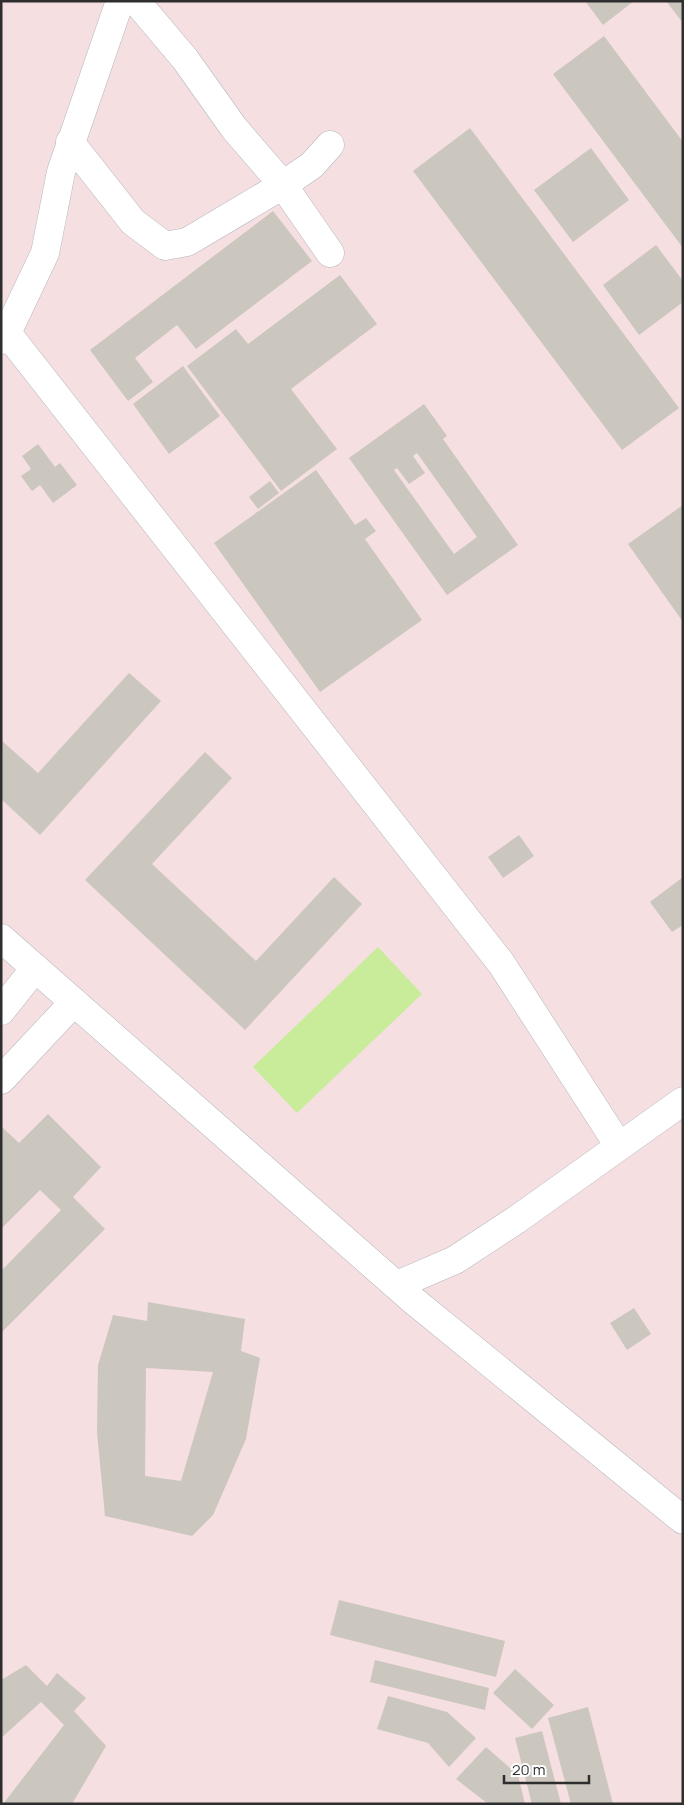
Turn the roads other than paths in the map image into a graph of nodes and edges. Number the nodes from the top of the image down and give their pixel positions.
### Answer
1 (120, 1) edge
2 (136, 1) edge
3 (70, 142) junction
4 (330, 145) dead end
5 (283, 185) junction
6 (330, 253) dead end
7 (4, 336) edge
8 (1, 938) edge
9 (35, 968) junction
10 (74, 1002) junction
11 (1, 1012) edge
12 (1, 1080) edge
13 (683, 1101) edge
14 (619, 1146) junction
15 (398, 1285) junction
16 (683, 1520) edge

1 - 3 street
2 - 5 street
3 - 5 street
3 - 7 street
4 - 5 street
5 - 6 street
7 - 14 street
8 - 9 street
9 - 10 street
9 - 11 street
10 - 12 street
10 - 15 street
13 - 14 street
14 - 15 street
15 - 16 street

